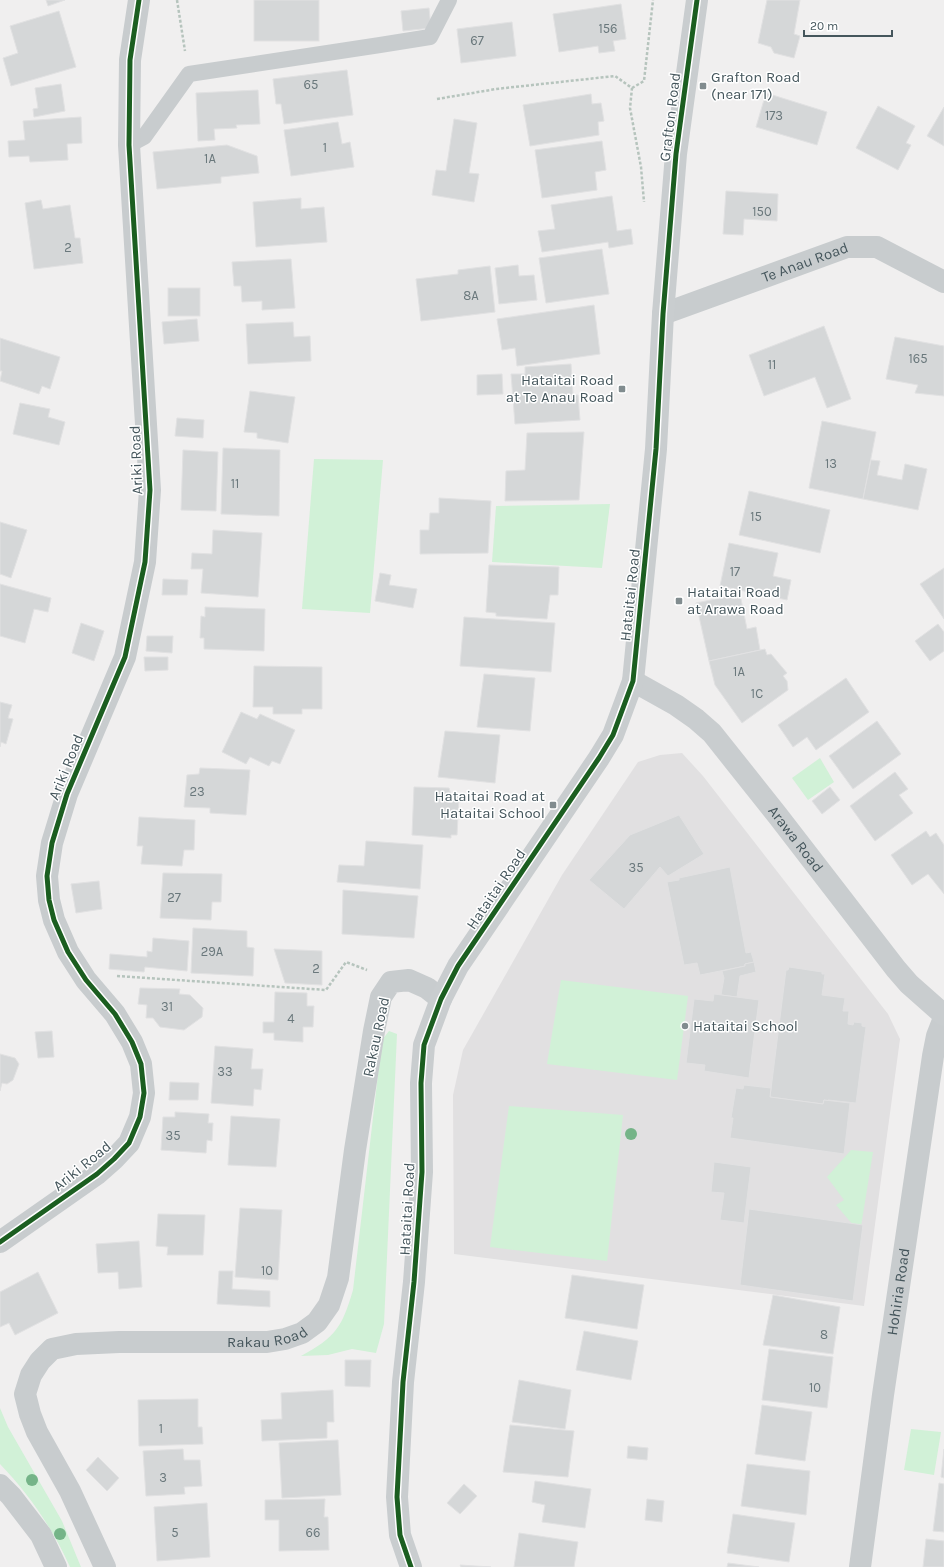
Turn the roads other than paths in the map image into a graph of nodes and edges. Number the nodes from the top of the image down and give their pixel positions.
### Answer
1 (139, 0) edge
2 (450, 0) edge
3 (697, 0) edge
4 (129, 145) junction
5 (669, 238) joint
6 (944, 282) edge
7 (663, 314) junction
8 (633, 681) junction
9 (441, 999) junction
10 (944, 1016) edge
11 (0, 1242) edge
12 (0, 1485) edge
13 (56, 1567) edge
14 (105, 1567) edge
15 (411, 1567) edge
16 (860, 1567) edge

1 - 4 street, Ariki Road
2 - 4 lane
3 - 5 street, Grafton Road
4 - 11 street, Ariki Road
5 - 7 street, Hataitai Road
6 - 7 street, Te Anau Road
7 - 8 street, Hataitai Road
8 - 9 street, Hataitai Road
8 - 10 street, Arawa Road
9 - 14 street, Rakau Road
9 - 15 street, Hataitai Road
10 - 16 street, Hohiria Road
12 - 13 street

